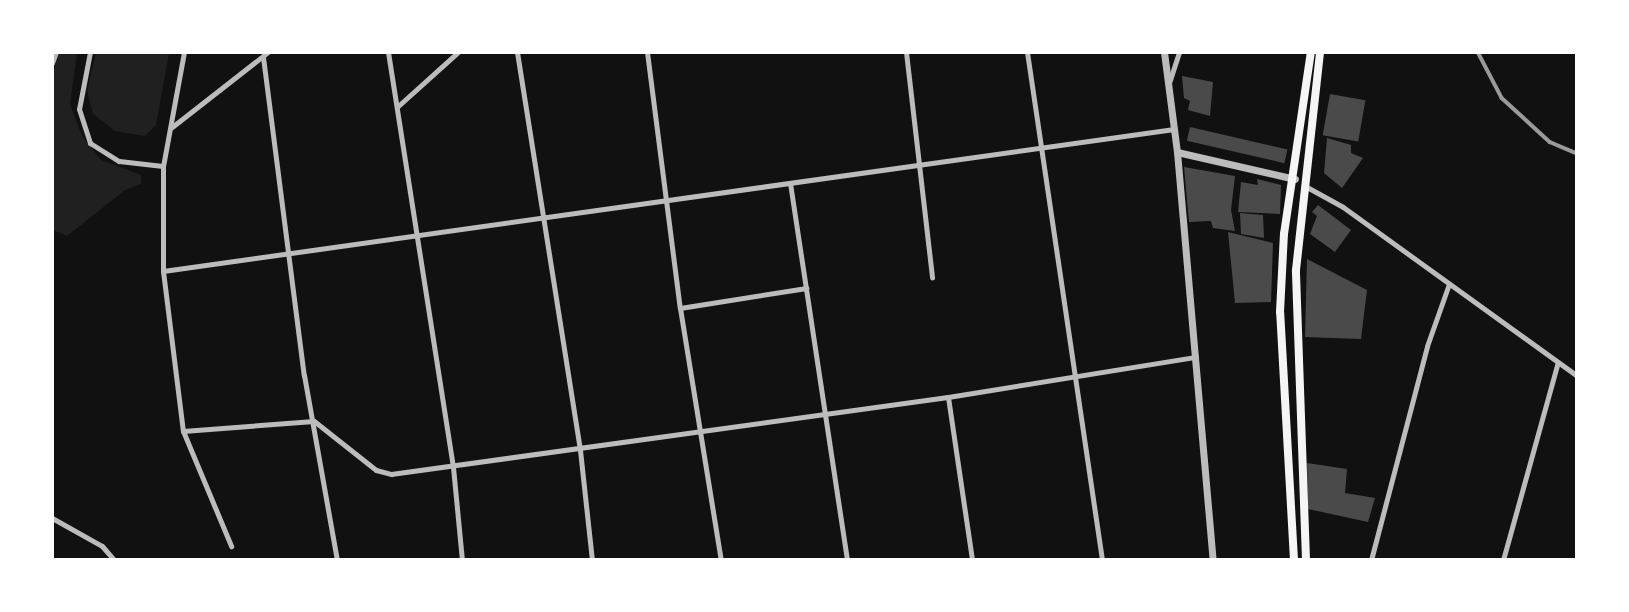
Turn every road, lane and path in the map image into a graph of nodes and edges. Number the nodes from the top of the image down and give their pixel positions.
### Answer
1 (56, 52) edge
2 (90, 52) edge
3 (184, 52) edge
4 (388, 52) edge
5 (458, 52) edge
6 (517, 52) edge
7 (647, 52) edge
8 (906, 52) edge
9 (1027, 52) edge
10 (1164, 52) edge
11 (1179, 52) edge
12 (1311, 53) edge
13 (265, 55) edge
14 (52, 63) edge
15 (1168, 84) junction
16 (397, 107) junction
17 (172, 127) junction
18 (1174, 129) junction
19 (1040, 147) junction
20 (1177, 152) junction
21 (1310, 153) junction
22 (922, 164) junction
23 (163, 166) junction
24 (1295, 178) junction
25 (790, 183) junction
26 (1305, 186) junction
27 (667, 200) junction
28 (542, 218) junction
29 (416, 236) junction
30 (291, 256) junction
31 (163, 271) junction
32 (932, 278) dead end
33 (1449, 284) junction
34 (806, 288) junction
35 (680, 309) junction
36 (1196, 357) junction
37 (1558, 362) junction
38 (1577, 375) edge
39 (1073, 379) junction
40 (948, 397) junction
41 (828, 414) junction
42 (314, 421) junction
43 (183, 431) junction
44 (701, 432) junction
45 (580, 450) junction
46 (453, 467) junction
47 (52, 518) edge
48 (231, 546) dead end
49 (114, 559) edge
50 (337, 559) edge
51 (462, 559) edge
52 (592, 559) edge
53 (721, 559) edge
54 (847, 559) edge
55 (972, 559) edge
56 (1102, 559) edge
57 (1213, 559) edge
58 (1294, 559) edge
59 (1306, 559) edge
60 (1371, 559) edge
61 (1503, 559) edge

1 - 14 street
2 - 23 street
3 - 17 street
4 - 16 street
5 - 16 street
6 - 28 street
7 - 27 street
8 - 22 street
9 - 19 street
10 - 15 street
11 - 15 street
12 - 21 main road
12 - 24 main road
13 - 17 street
13 - 30 street
15 - 18 street
16 - 29 street
17 - 23 street
18 - 19 street
18 - 20 street
19 - 22 street
19 - 39 street
20 - 24 street
20 - 36 street
21 - 24 main road
21 - 26 main road
22 - 25 street
22 - 32 street
23 - 31 street
24 - 58 main road
25 - 27 street
25 - 34 street
26 - 33 street
26 - 59 main road
27 - 28 street
27 - 35 street
28 - 29 street
28 - 45 street
29 - 30 street
29 - 46 street
30 - 31 street
30 - 42 street
31 - 43 street
33 - 37 street
33 - 60 street
34 - 35 street
34 - 41 street
35 - 44 street
36 - 39 street
36 - 57 street
37 - 38 street
37 - 61 street
39 - 40 street
39 - 56 street
40 - 41 street
40 - 55 street
41 - 44 street
41 - 54 street
42 - 43 street
42 - 46 street
42 - 50 street
43 - 48 street
44 - 45 street
44 - 53 street
45 - 46 street
45 - 52 street
46 - 51 street
47 - 49 street

